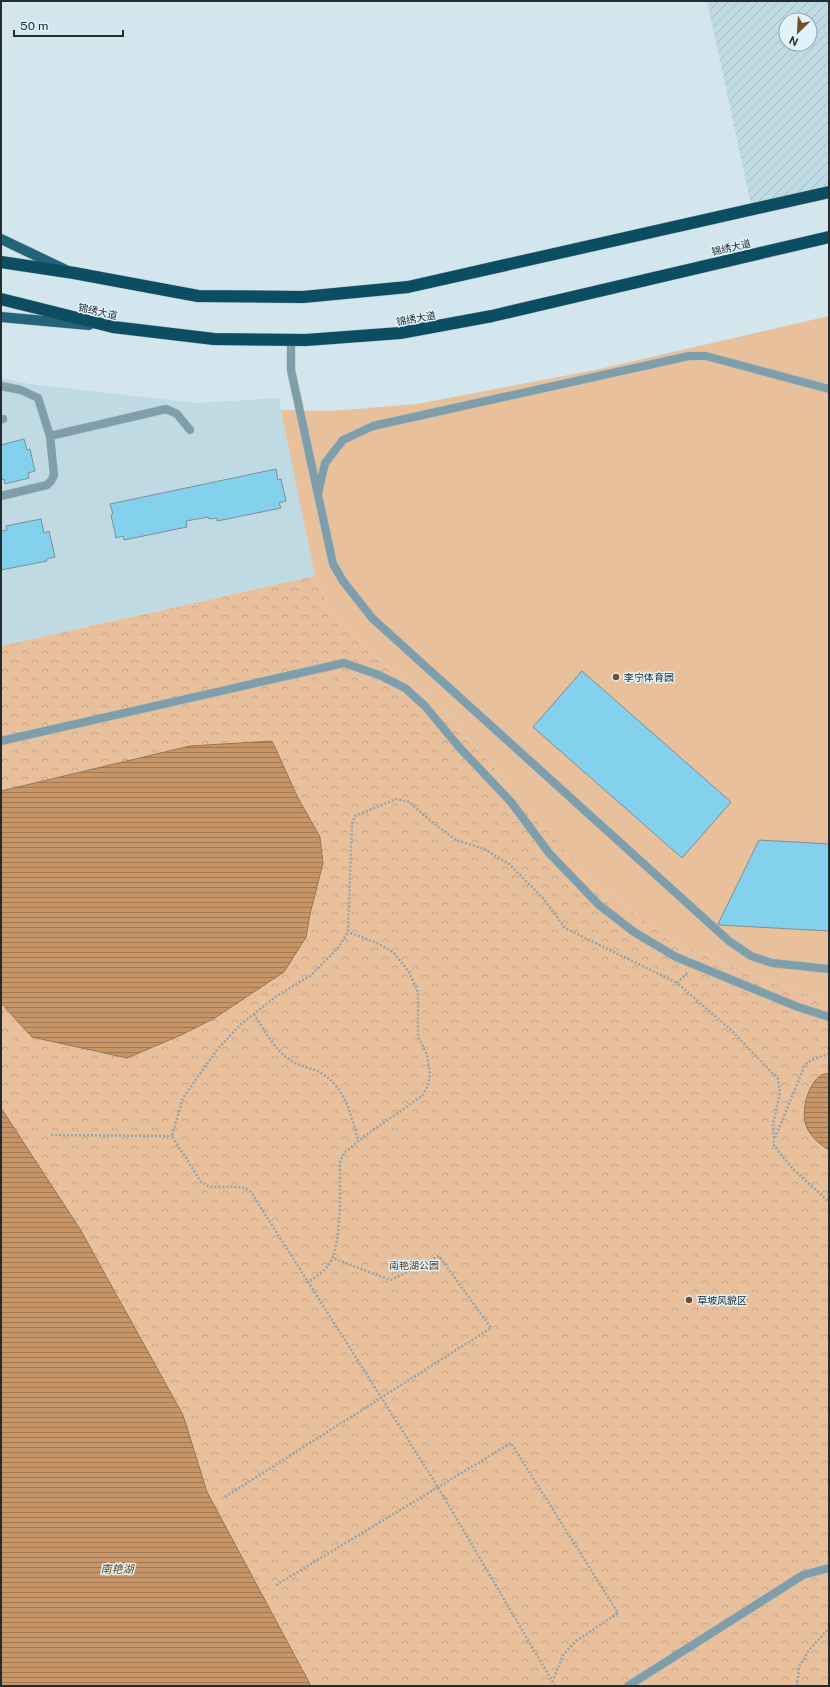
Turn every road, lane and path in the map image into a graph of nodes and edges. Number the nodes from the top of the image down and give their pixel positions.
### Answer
1 (829, 192) edge
2 (829, 237) edge
3 (1, 239) edge
4 (1, 262) edge
5 (74, 273) junction
6 (1, 299) edge
7 (1, 317) edge
8 (113, 327) junction
9 (291, 340) junction
10 (1, 386) edge
11 (829, 390) edge
12 (190, 430) dead end
13 (50, 436) junction
14 (1, 496) edge
15 (317, 496) junction
16 (1, 741) edge
17 (348, 932) junction
18 (694, 964) junction
19 (829, 969) edge
20 (678, 983) junction
21 (254, 1014) junction
22 (829, 1017) edge
23 (829, 1054) edge
24 (51, 1136) dead end
25 (172, 1136) junction
26 (774, 1139) junction
27 (358, 1141) junction
28 (829, 1202) edge
29 (333, 1258) junction
30 (307, 1283) junction
31 (381, 1398) junction
32 (438, 1487) junction
33 (225, 1497) dead end
34 (829, 1568) edge
35 (276, 1585) dead end
36 (829, 1628) edge
37 (552, 1681) junction
38 (556, 1686) edge
39 (628, 1686) edge
40 (797, 1686) edge

1 - 5 highway
2 - 9 highway, 锦绣大道
3 - 5 main road
4 - 5 highway
6 - 8 highway, 锦绣大道
7 - 8 main road
8 - 9 highway, 锦绣大道
9 - 15 lane
10 - 13 lane
11 - 15 lane
12 - 13 lane
13 - 14 lane
15 - 19 lane
16 - 18 lane
17 - 20 path
17 - 21 path
17 - 27 path
18 - 20 path
18 - 22 lane
20 - 26 path
21 - 25 path
21 - 27 path
23 - 26 path
24 - 25 path
25 - 30 path
26 - 28 path
27 - 29 path
29 - 30 path
29 - 31 path
30 - 31 path
31 - 32 path
31 - 33 path
32 - 35 path
32 - 37 path
32 - 37 path
34 - 39 lane
36 - 40 path
37 - 38 path

